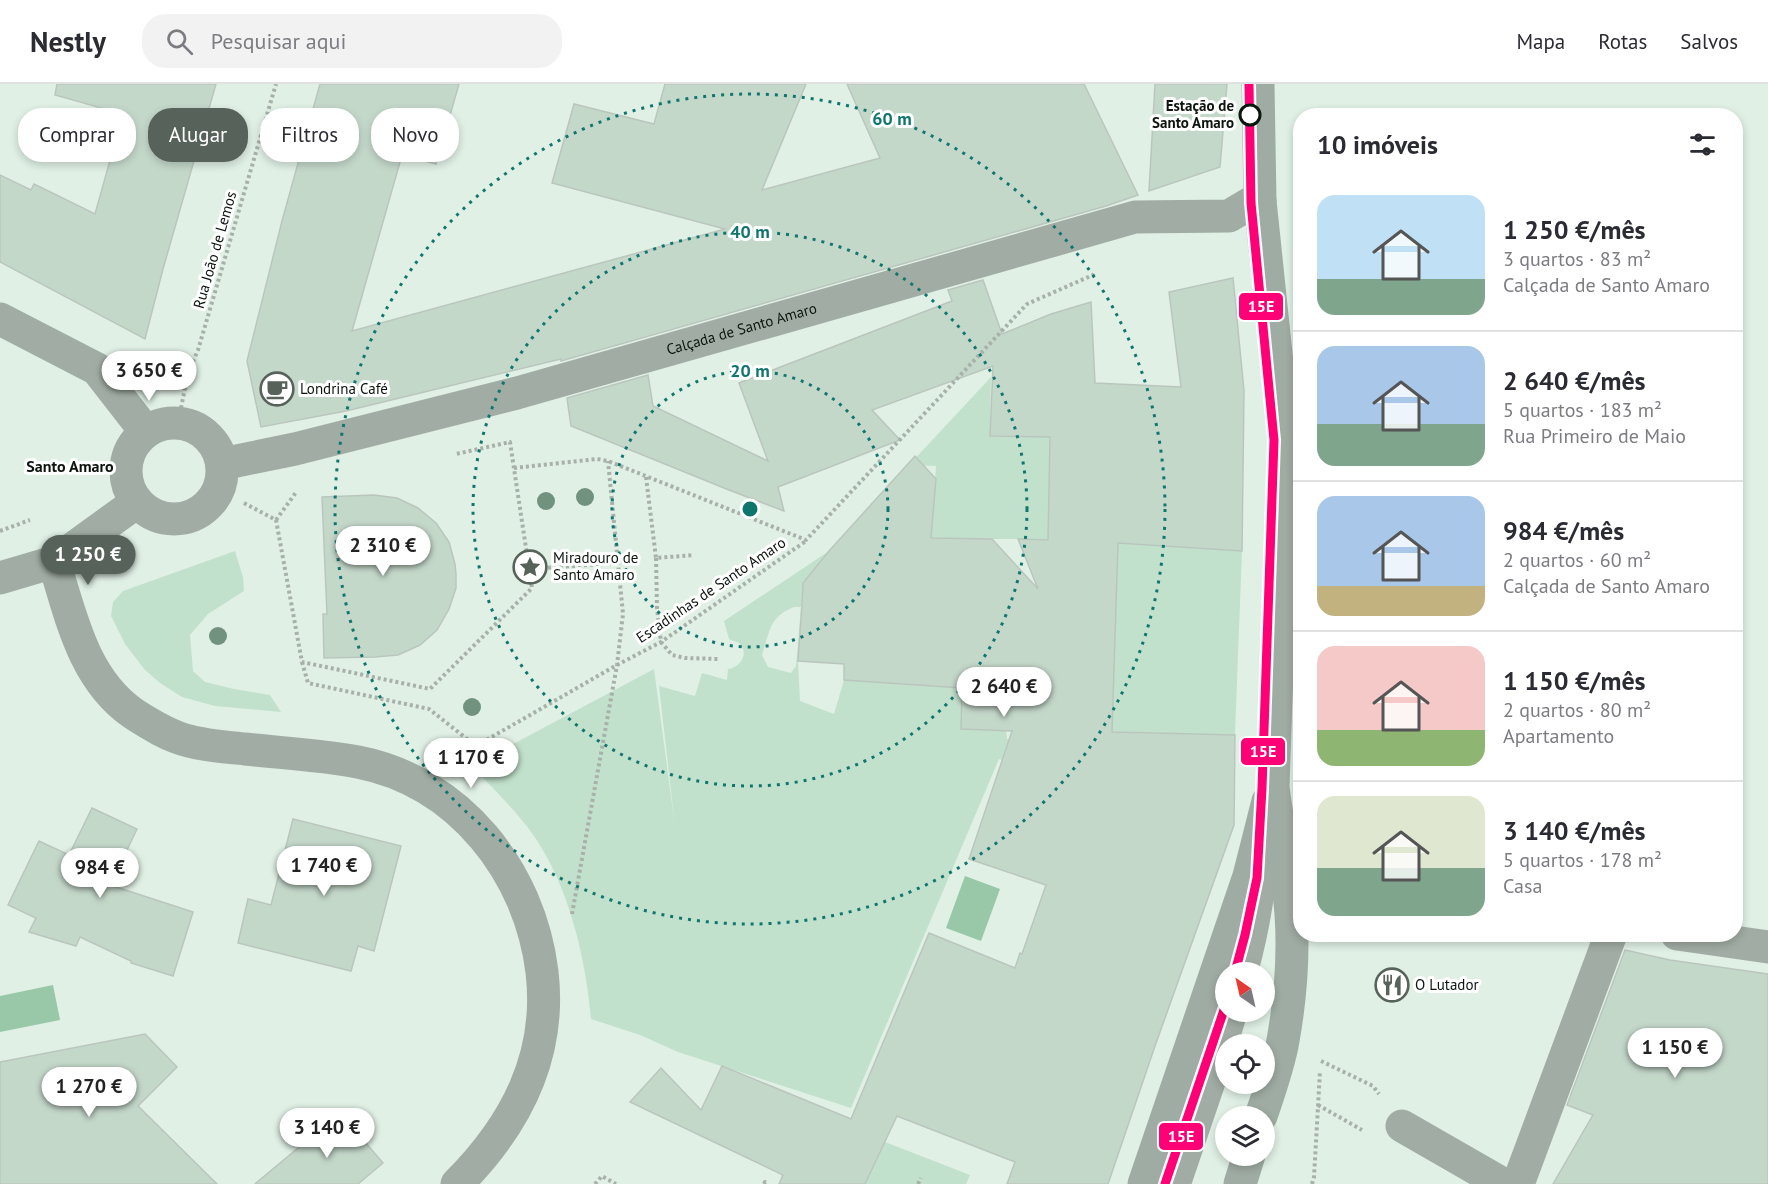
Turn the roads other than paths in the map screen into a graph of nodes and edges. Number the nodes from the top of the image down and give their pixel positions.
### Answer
1 (1258, 84) edge
2 (1260, 201) junction
3 (0, 319) edge
4 (146, 432) junction
5 (222, 464) junction
6 (137, 502) junction
7 (54, 562) junction
8 (0, 579) edge
9 (1276, 878) edge
10 (1608, 942) edge
11 (1733, 942) edge
12 (1768, 947) edge
13 (1249, 962) edge
14 (1215, 1081) edge
15 (1264, 1106) edge
16 (1402, 1126) dead end
17 (1246, 1166) edge
18 (468, 1173) edge
19 (1144, 1184) edge
20 (1180, 1184) edge
21 (1240, 1184) edge
22 (1503, 1184) edge
23 (1518, 1184) edge

1 - 2 main road
2 - 5 street, Calçada de Santo Amaro
2 - 9 main road
3 - 4 street
4 - 5 street
4 - 6 street
5 - 6 street
6 - 7 street
7 - 8 street
7 - 18 street
9 - 13 lane
9 - 15 main road
9 - 19 main road
10 - 23 street
11 - 12 street
14 - 20 lane
16 - 22 street
17 - 21 main road

